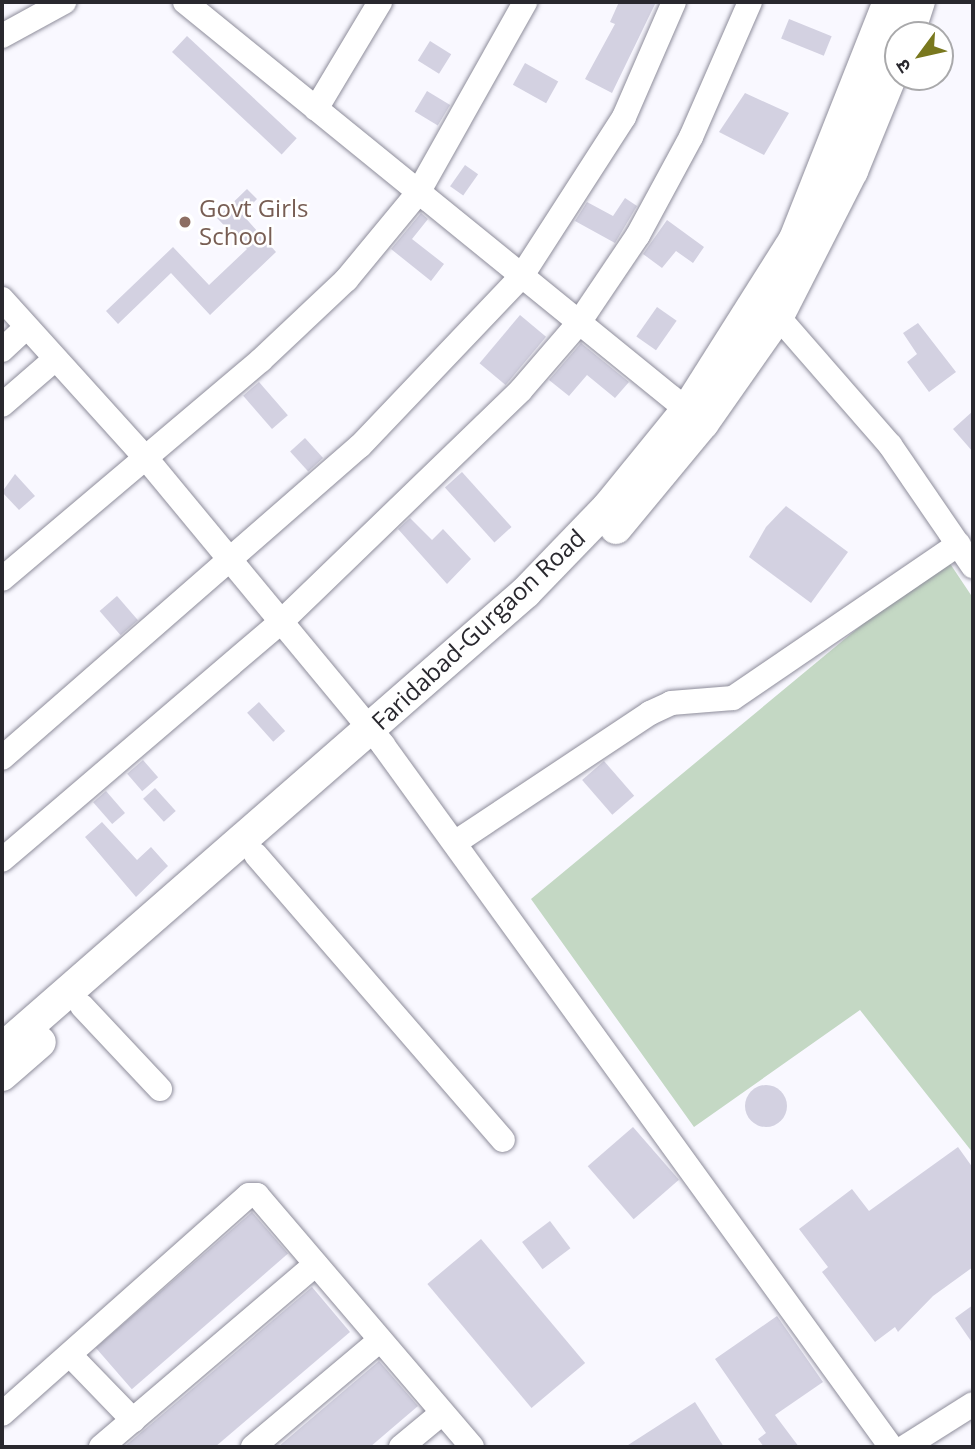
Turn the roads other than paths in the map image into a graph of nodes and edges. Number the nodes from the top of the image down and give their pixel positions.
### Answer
1 (64, 2) edge
2 (185, 2) edge
3 (380, 2) edge
4 (525, 2) edge
5 (674, 2) edge
6 (750, 2) edge
7 (889, 2) edge
8 (919, 2) edge
9 (913, 21) edge
10 (2, 36) edge
11 (885, 91) edge
12 (316, 109) junction
13 (418, 193) junction
14 (521, 277) junction
15 (2, 299) edge
16 (770, 307) junction
17 (578, 324) junction
18 (26, 328) junction
19 (2, 350) edge
20 (54, 360) junction
21 (2, 405) edge
22 (687, 410) junction
23 (145, 457) junction
24 (959, 544) junction
25 (230, 560) junction
26 (973, 566) edge
27 (2, 579) edge
28 (282, 621) junction
29 (376, 737) junction
30 (2, 758) edge
31 (456, 842) junction
32 (2, 860) edge
33 (274, 876) junction
34 (97, 1023) junction
35 (2, 1049) edge
36 (2, 1075) edge
37 (160, 1089) dead end
38 (503, 1140) dead end
39 (316, 1264) junction
40 (380, 1340) junction
41 (70, 1354) junction
42 (973, 1404) edge
43 (442, 1413) junction
44 (2, 1414) edge
45 (133, 1420) junction
46 (101, 1447) edge
47 (253, 1447) edge
48 (401, 1447) edge
49 (472, 1447) edge
50 (891, 1447) edge
51 (905, 1447) edge

1 - 10 street
2 - 12 street
3 - 12 street
4 - 13 street
5 - 14 street
6 - 17 street
7 - 16 main road, Faridabad-Gurgaon Road
8 - 9 main road
11 - 16 main road, Faridabad-Gurgaon Road
12 - 13 street
13 - 14 street
13 - 23 street
14 - 17 street
14 - 25 street
15 - 18 street
16 - 22 main road, Faridabad-Gurgaon Road
16 - 24 street
16 - 29 main road, Faridabad-Gurgaon Road
17 - 22 street
17 - 28 street
18 - 19 street
18 - 20 street
20 - 21 street
20 - 23 street
22 - 29 main road, Faridabad-Gurgaon Road
23 - 25 street
23 - 27 street
24 - 26 street
24 - 31 street
25 - 28 street
25 - 30 street
28 - 29 street
28 - 32 street
29 - 31 street
29 - 33 main road, Faridabad-Gurgaon Road
29 - 35 main road, Faridabad-Gurgaon Road
31 - 50 street
33 - 34 main road, Faridabad-Gurgaon Road
33 - 38 street
34 - 36 main road, Faridabad-Gurgaon Road
34 - 37 street
39 - 40 street
39 - 41 street
39 - 45 street
40 - 43 street
40 - 47 street
41 - 44 street
41 - 45 street
42 - 51 street
43 - 48 street
43 - 49 street
45 - 46 street

